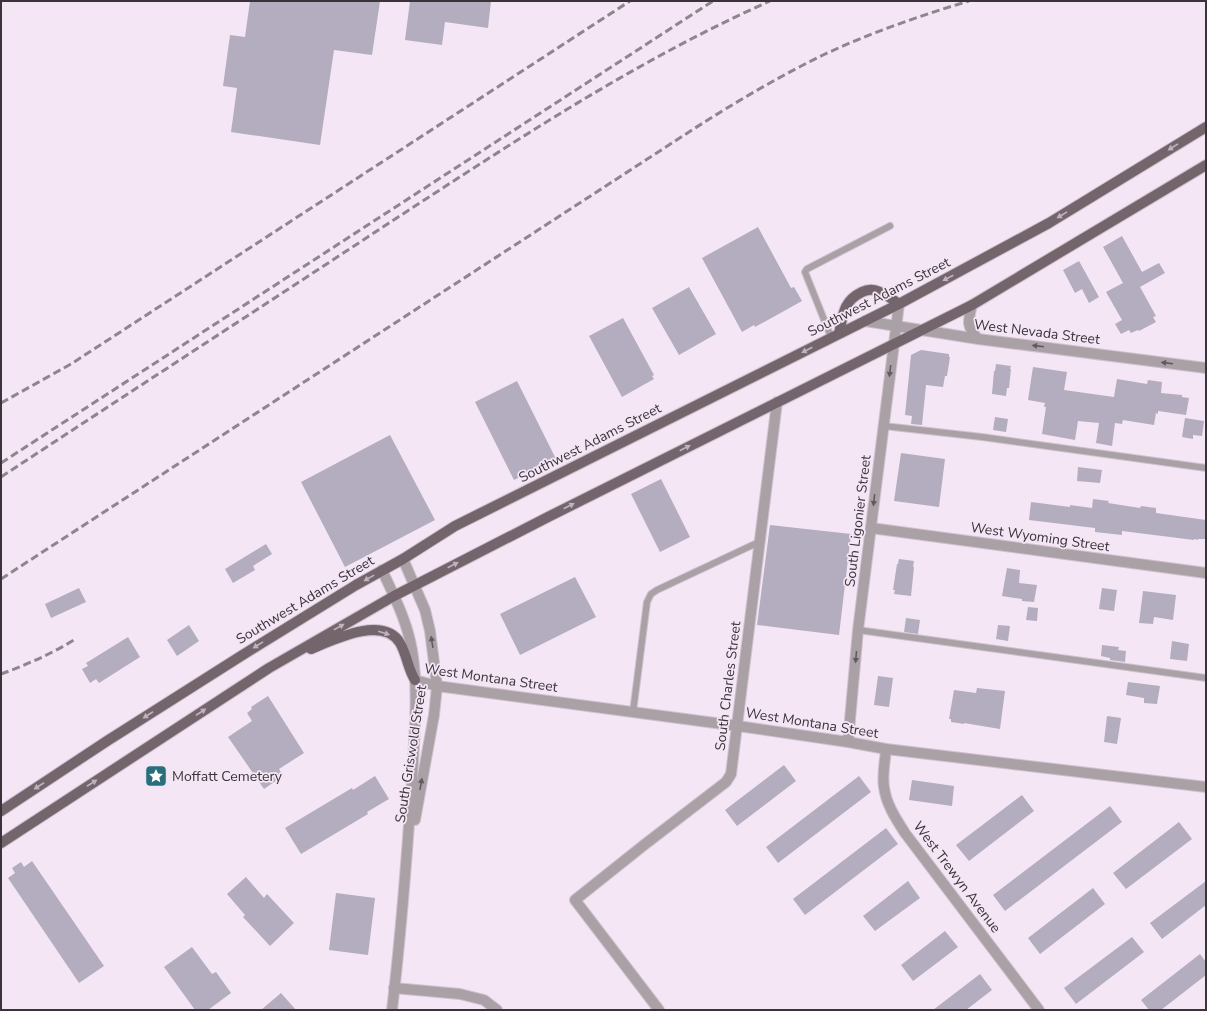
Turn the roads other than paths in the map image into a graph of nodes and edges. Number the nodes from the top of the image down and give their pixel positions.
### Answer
1 (1206, 127) edge
2 (1206, 165) edge
3 (890, 226) dead end
4 (899, 304) junction
5 (972, 305) junction
6 (865, 321) junction
7 (896, 326) junction
8 (920, 330) junction
9 (835, 336) junction
10 (978, 339) junction
11 (894, 344) junction
12 (1206, 368) edge
13 (777, 402) junction
14 (884, 426) junction
15 (1206, 468) edge
16 (871, 528) junction
17 (760, 542) junction
18 (403, 559) junction
19 (382, 570) junction
20 (1206, 573) edge
21 (414, 586) junction
22 (394, 596) junction
23 (858, 630) junction
24 (269, 668) junction
25 (1206, 678) edge
26 (415, 680) junction
27 (437, 686) junction
28 (633, 712) junction
29 (738, 726) junction
30 (848, 742) junction
31 (886, 749) junction
32 (1206, 787) edge
33 (1, 811) edge
34 (1, 843) edge
35 (407, 864) junction
36 (394, 988) junction
37 (392, 1010) edge
38 (497, 1010) edge
39 (659, 1010) edge
40 (1039, 1010) edge

1 -> 4 main road, Southwest Adams Street
2 - 5 main road
3 - 9 lane
4 - 6 main road, Southwest Adams Street
4 - 7 street, South Ligonier Street
4 - 9 main road
5 - 8 main road
5 - 10 street
6 - 7 street, West Nevada Street
6 - 9 main road, Southwest Adams Street
7 - 8 street, West Nevada Street
7 - 11 street, South Ligonier Street
8 - 10 street, West Nevada Street
8 - 11 main road
9 -> 18 main road, Southwest Adams Street
12 -> 10 street, West Nevada Street
11 - 13 main road
11 -> 14 street, South Ligonier Street
13 - 17 street, South Charles Street
21 -> 13 main road
14 - 15 lane
14 -> 16 street, South Ligonier Street
16 - 20 street, West Wyoming Street
16 - 23 street, South Ligonier Street
17 - 28 lane
17 - 29 street, South Charles Street
18 - 19 main road, Southwest Adams Street
18 - 21 street, South Griswold Street
19 - 22 street, South Griswold Street
19 -> 33 main road, Southwest Adams Street
21 - 22 main road
27 -> 21 street, South Griswold Street
24 -> 22 main road
22 - 26 street, South Griswold Street
23 - 25 lane
23 -> 30 street, South Ligonier Street
24 -> 26 main road
34 -> 24 main road
26 - 27 street, West Montana Street
26 - 35 street, South Griswold Street
27 - 28 street, West Montana Street
35 -> 27 street, South Griswold Street
28 - 29 street, West Montana Street
29 - 30 street, West Montana Street
29 - 39 street, South Charles Street
30 - 31 street, West Montana Street
31 - 32 street, West Montana Street
31 - 40 street, West Trewyn Avenue
35 - 36 street, South Griswold Street
36 - 37 street, South Griswold Street
36 - 38 street

